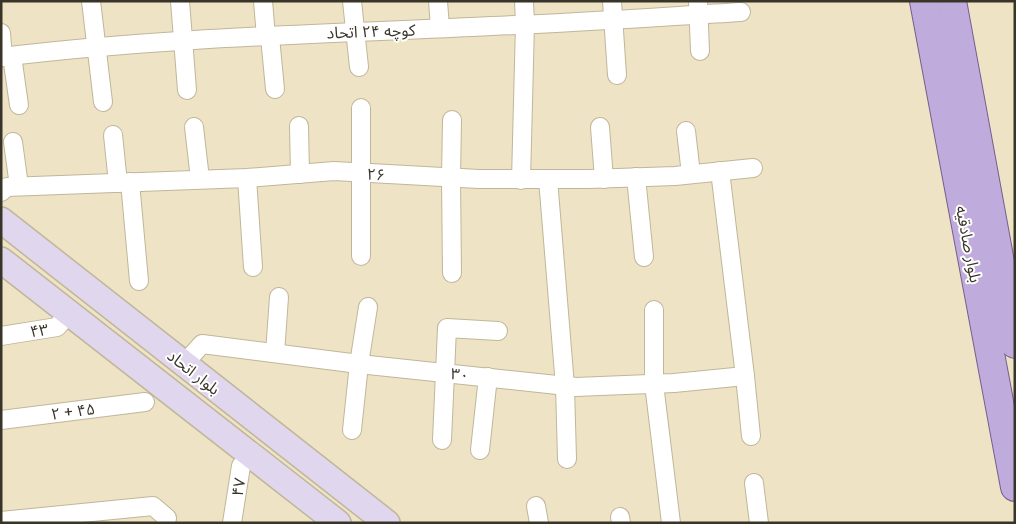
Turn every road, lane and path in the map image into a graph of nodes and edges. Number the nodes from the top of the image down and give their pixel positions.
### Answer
1 (91, 1) edge
2 (180, 1) edge
3 (263, 1) edge
4 (352, 1) edge
5 (438, 1) edge
6 (524, 1) edge
7 (612, 1) edge
8 (924, 1) edge
9 (952, 1) edge
10 (699, 8) edge
11 (741, 12) dead end
12 (614, 19) junction
13 (525, 24) junction
14 (440, 28) junction
15 (356, 32) junction
16 (1, 33) edge
17 (268, 37) junction
18 (183, 42) junction
19 (97, 47) junction
20 (700, 51) dead end
21 (5, 57) edge
22 (358, 66) dead end
23 (617, 75) dead end
24 (275, 89) dead end
25 (187, 90) dead end
26 (103, 102) dead end
27 (19, 104) dead end
28 (360, 108) dead end
29 (452, 120) dead end
30 (299, 126) dead end
31 (194, 127) dead end
32 (600, 127) dead end
33 (686, 131) dead end
34 (113, 135) dead end
35 (13, 142) dead end
36 (753, 168) dead end
37 (720, 171) junction
38 (361, 173) junction
39 (300, 174) junction
40 (691, 174) junction
41 (636, 177) junction
42 (247, 178) junction
43 (451, 178) junction
44 (548, 179) junction
45 (604, 179) junction
46 (200, 180) junction
47 (521, 180) junction
48 (124, 182) junction
49 (19, 186) junction
50 (1, 192) edge
51 (1, 220) edge
52 (361, 256) dead end
53 (644, 257) dead end
54 (1, 260) edge
55 (253, 267) dead end
56 (452, 273) dead end
57 (139, 281) dead end
58 (279, 297) dead end
59 (368, 307) dead end
60 (654, 310) dead end
61 (70, 312) junction
62 (498, 331) dead end
63 (1, 336) edge
64 (1015, 344) edge
65 (275, 353) junction
66 (184, 364) junction
67 (359, 364) junction
68 (445, 372) junction
69 (745, 376) junction
70 (488, 377) junction
71 (654, 384) junction
72 (565, 386) junction
73 (145, 402) dead end
74 (243, 410) junction
75 (1, 420) edge
76 (352, 430) dead end
77 (225, 434) junction
78 (751, 436) dead end
79 (442, 440) dead end
80 (480, 450) dead end
81 (251, 454) junction
82 (567, 459) dead end
83 (754, 483) dead end
84 (1015, 487) edge
85 (76, 518) edge
86 (1, 521) edge
87 (166, 523) edge
88 (232, 523) edge
89 (338, 523) edge
90 (387, 523) edge
91 (672, 523) edge
92 (760, 523) edge

1 - 19 street
2 - 18 street
3 - 17 street
4 - 15 street
5 - 14 street
6 - 13 street
7 - 12 street
8 - 84 main road, بلوار صادقیه
9 - 64 main road, بلوار صادقیه
10 - 11 street, کوچه ۲۴ اتحاد
10 - 12 street, کوچه ۲۴ اتحاد
10 - 20 street
12 - 13 street, کوچه ۲۴ اتحاد
12 - 23 street
13 - 14 street, کوچه ۲۴ اتحاد
13 - 47 street
14 - 15 street, کوچه ۲۴ اتحاد
15 - 17 street, کوچه ۲۴ اتحاد
15 - 22 street
16 - 21 street
17 - 18 street, کوچه ۲۴ اتحاد
17 - 24 street
18 - 19 street, کوچه ۲۴ اتحاد
18 - 25 street
19 - 21 street, کوچه ۲۴ اتحاد
19 - 26 street
21 - 27 street
28 - 38 street
29 - 43 street
30 - 39 street
31 - 46 street
32 - 45 street
33 - 40 street
34 - 48 street
35 - 49 street
36 - 37 street, ۲۶
37 - 40 street, ۲۶
37 - 69 street
38 - 39 street, ۲۶
38 - 43 street, ۲۶
38 - 52 street
39 - 42 street, ۲۶
40 - 41 street, ۲۶
41 - 45 street, ۲۶
41 - 53 street
42 - 46 street, ۲۶
42 - 55 street
43 - 47 street, ۲۶
43 - 56 street
44 - 45 street, ۲۶
44 - 47 street, ۲۶
44 - 72 street
46 - 48 street, ۲۶
48 - 49 street, ۲۶
48 - 57 street
49 - 50 street, ۲۶
51 - 66 main road, بلوار اتحاد
54 - 61 main road, بلوار اتحاد
58 - 65 street
59 - 67 street
60 - 71 street
61 - 63 street, ۴۳
61 - 77 main road, بلوار اتحاد
62 - 68 street
65 - 66 street, ۳۰
65 - 67 street, ۳۰
66 - 74 main road, بلوار اتحاد
67 - 68 street, ۳۰
67 - 76 street
68 - 70 street, ۳۰
68 - 79 street
69 - 71 street, ۳۰
69 - 78 street
70 - 72 street, ۳۰
70 - 80 street
71 - 72 street, ۳۰
71 - 91 street
72 - 82 street
73 - 75 street, ۲ + ۴۵
74 - 77 main road
74 - 90 main road, بلوار اتحاد
77 - 81 main road, بلوار اتحاد
81 - 88 street, ۴۷
81 - 89 main road, بلوار اتحاد
83 - 92 street
85 - 86 street
85 - 87 street

